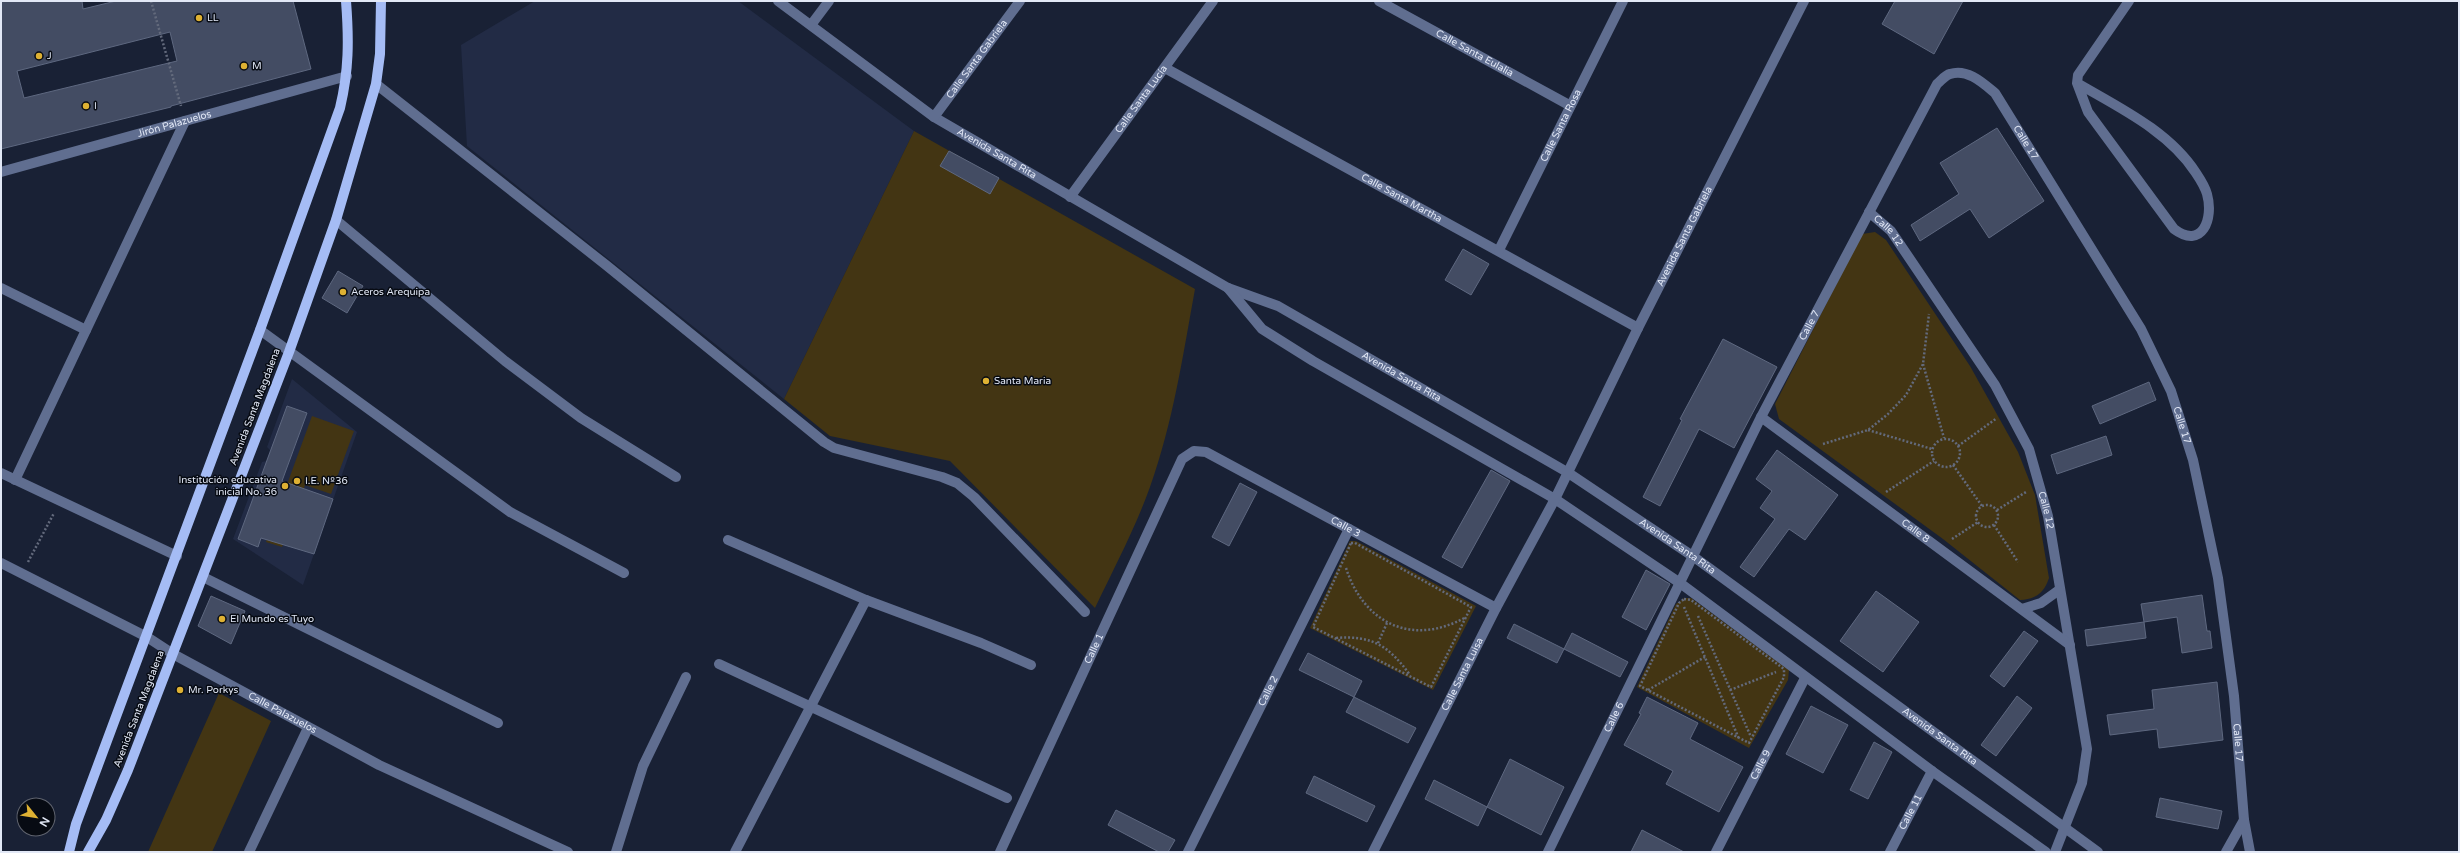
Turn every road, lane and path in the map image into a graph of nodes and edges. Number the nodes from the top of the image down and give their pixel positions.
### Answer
1 (151, 1) edge
2 (346, 1) edge
3 (381, 1) edge
4 (778, 1) edge
5 (829, 1) edge
6 (1020, 1) edge
7 (1213, 1) edge
8 (1379, 1) edge
9 (1623, 1) edge
10 (1804, 1) edge
11 (2129, 1) edge
12 (811, 25) junction
13 (1165, 68) junction
14 (1949, 74) joint
15 (347, 76) junction
16 (2077, 83) junction
17 (376, 84) junction
18 (1569, 105) junction
19 (934, 117) junction
20 (185, 121) junction
21 (1, 172) edge
22 (1070, 197) junction
23 (1870, 212) junction
24 (336, 220) junction
25 (1499, 250) junction
26 (1, 288) edge
27 (1228, 288) junction
28 (1934, 318) dead end
29 (1638, 328) junction
30 (86, 330) junction
31 (260, 330) junction
32 (289, 352) junction
33 (1923, 364) junction
34 (1993, 411) dead end
35 (1761, 417) junction
36 (1997, 418) junction
37 (2000, 424) dead end
38 (1868, 430) junction
39 (1944, 438) junction
40 (1958, 446) junction
41 (1825, 449) dead end
42 (1932, 449) junction
43 (1194, 451) joint
44 (1934, 461) junction
45 (1953, 465) junction
46 (1567, 472) junction
47 (1, 473) edge
48 (676, 477) dead end
49 (15, 480) junction
50 (2024, 485) dead end
51 (1879, 488) dead end
52 (2026, 492) junction
53 (1885, 493) junction
54 (1891, 497) dead end
55 (2028, 497) dead end
56 (1555, 499) junction
57 (59, 502) junction
58 (1982, 506) junction
59 (1997, 510) junction
60 (1978, 522) junction
61 (1994, 525) junction
62 (1349, 529) junction
63 (728, 540) dead end
64 (1956, 545) dead end
65 (177, 556) junction
66 (1694, 557) junction
67 (1343, 560) junction
68 (2018, 562) dead end
69 (1, 563) edge
70 (624, 573) dead end
71 (22, 574) junction
72 (203, 577) junction
73 (1680, 583) junction
74 (2060, 590) junction
75 (866, 600) junction
76 (1691, 600) junction
77 (1682, 601) junction
78 (1694, 607) dead end
79 (1496, 608) junction
80 (2022, 609) junction
81 (1085, 612) dead end
82 (1697, 614) dead end
83 (1466, 617) junction
84 (1386, 623) junction
85 (146, 637) junction
86 (1335, 638) junction
87 (1378, 643) junction
88 (2070, 645) junction
89 (173, 654) junction
90 (1705, 657) junction
91 (719, 664) dead end
92 (1031, 665) dead end
93 (1784, 669) junction
94 (1410, 676) junction
95 (686, 678) dead end
96 (1805, 678) junction
97 (1648, 690) junction
98 (1730, 690) junction
99 (810, 707) junction
100 (498, 723) dead end
101 (308, 728) junction
102 (1752, 738) junction
103 (1739, 739) junction
104 (1932, 771) junction
105 (1007, 798) dead end
106 (2244, 820) junction
107 (2065, 828) junction
108 (68, 852) edge
109 (88, 852) edge
110 (249, 852) edge
111 (568, 852) edge
112 (616, 852) edge
113 (735, 852) edge
114 (1000, 852) edge
115 (1188, 852) edge
116 (1373, 852) edge
117 (1548, 852) edge
118 (1716, 852) edge
119 (1890, 852) edge
120 (2046, 852) edge
121 (2055, 852) edge
122 (2098, 852) edge
123 (2226, 852) edge
124 (2250, 852) edge

1 - 20 path
2 - 15 main road, Avenida Santa Magdalena
3 - 17 main road, Avenida Santa Magdalena
4 - 12 street, Avenida Santa Rita
5 - 12 street
6 - 19 street, Calle Santa Gabriela
7 - 13 street, Calle Santa Lucía
8 - 18 street, Calle Santa Eulalia
9 - 18 street, Calle Santa Rosa
10 - 29 street, Avenida Santa Gabriela
11 - 16 street
12 - 19 street, Avenida Santa Rita
13 - 22 street, Calle Santa Lucía
13 - 25 street, Calle Santa Martha
14 - 23 street, Calle 7
14 - 106 street, Calle 17
15 - 20 street, Jirón Palazuelos
15 - 31 main road, Avenida Santa Magdalena
16 - 16 street
17 - 24 main road, Avenida Santa Magdalena
17 - 81 street
18 - 25 street, Calle Santa Rosa
19 - 22 street, Avenida Santa Rita
20 - 21 street, Jirón Palazuelos
20 - 30 street
22 - 27 street, Avenida Santa Rita
23 - 35 street, Calle 7
23 - 74 street, Calle 12
24 - 32 main road, Avenida Santa Magdalena
24 - 48 street
25 - 29 street, Calle Santa Martha
26 - 30 street
27 - 46 street, Avenida Santa Rita
27 - 56 street, Avenida Santa Rita
28 - 33 path
29 - 46 street, Avenida Santa Gabriela
30 - 49 street
31 - 32 street
31 - 65 main road, Avenida Santa Magdalena
32 - 70 street
32 - 72 main road, Avenida Santa Magdalena
33 - 38 path
33 - 39 path
34 - 36 path
35 - 66 street, Calle 7
35 - 80 street, Calle 8
36 - 37 path
36 - 40 path
38 - 41 path
38 - 42 path
39 - 40 path
39 - 42 path
40 - 45 path
42 - 44 path
43 - 62 street, Calle 3
43 - 114 street, Calle 1
44 - 45 path
44 - 53 path
45 - 58 path
46 - 56 street, Avenida Santa Gabriela
46 - 66 street, Avenida Santa Rita
47 - 49 street
49 - 57 street
50 - 52 path
51 - 53 path
52 - 55 path
52 - 59 path
53 - 54 path
56 - 73 street, Avenida Santa Rita
56 - 79 street, Calle Santa Luisa
57 - 65 street
57 - 71 path
58 - 59 path
58 - 60 path
59 - 61 path
60 - 61 path
60 - 64 path
61 - 68 path
62 - 79 street, Calle 3
62 - 115 street, Calle 2
63 - 75 street
65 - 85 main road, Avenida Santa Magdalena
66 - 73 street, Calle 7
66 - 107 street, Avenida Santa Rita
67 - 83 path
67 - 84 path
67 - 86 path
69 - 71 street, Calle Palazuelos
71 - 85 street, Calle Palazuelos
72 - 89 main road, Avenida Santa Magdalena
72 - 100 street
73 - 96 street, Avenida Santa Rita
73 - 117 street, Calle 6
74 - 80 street
74 - 88 street, Calle 12
75 - 92 street
75 - 99 street
76 - 77 path
76 - 78 path
76 - 93 path
77 - 90 path
77 - 97 path
79 - 116 street, Calle Santa Luisa
80 - 88 street, Calle 8
82 - 98 path
83 - 84 path
83 - 94 path
84 - 87 path
85 - 89 street, Calle Palazuelos
85 - 108 main road, Avenida Santa Magdalena
86 - 87 path
86 - 94 path
87 - 94 path
88 - 107 street, Calle 12
89 - 101 street, Calle Palazuelos
89 - 109 main road, Avenida Santa Magdalena
90 - 97 path
90 - 103 path
91 - 99 street
93 - 98 path
93 - 102 path
95 - 112 street
96 - 104 street, Avenida Santa Rita
96 - 118 street, Calle 9
97 - 103 path
98 - 102 path
99 - 105 street
99 - 113 street
101 - 110 street
101 - 111 street, Calle Palazuelos
102 - 103 path
104 - 119 street, Calle 11
104 - 120 street, Avenida Santa Rita
106 - 123 street
106 - 124 street, Calle 17
107 - 121 street, Calle 12
107 - 122 street, Avenida Santa Rita

